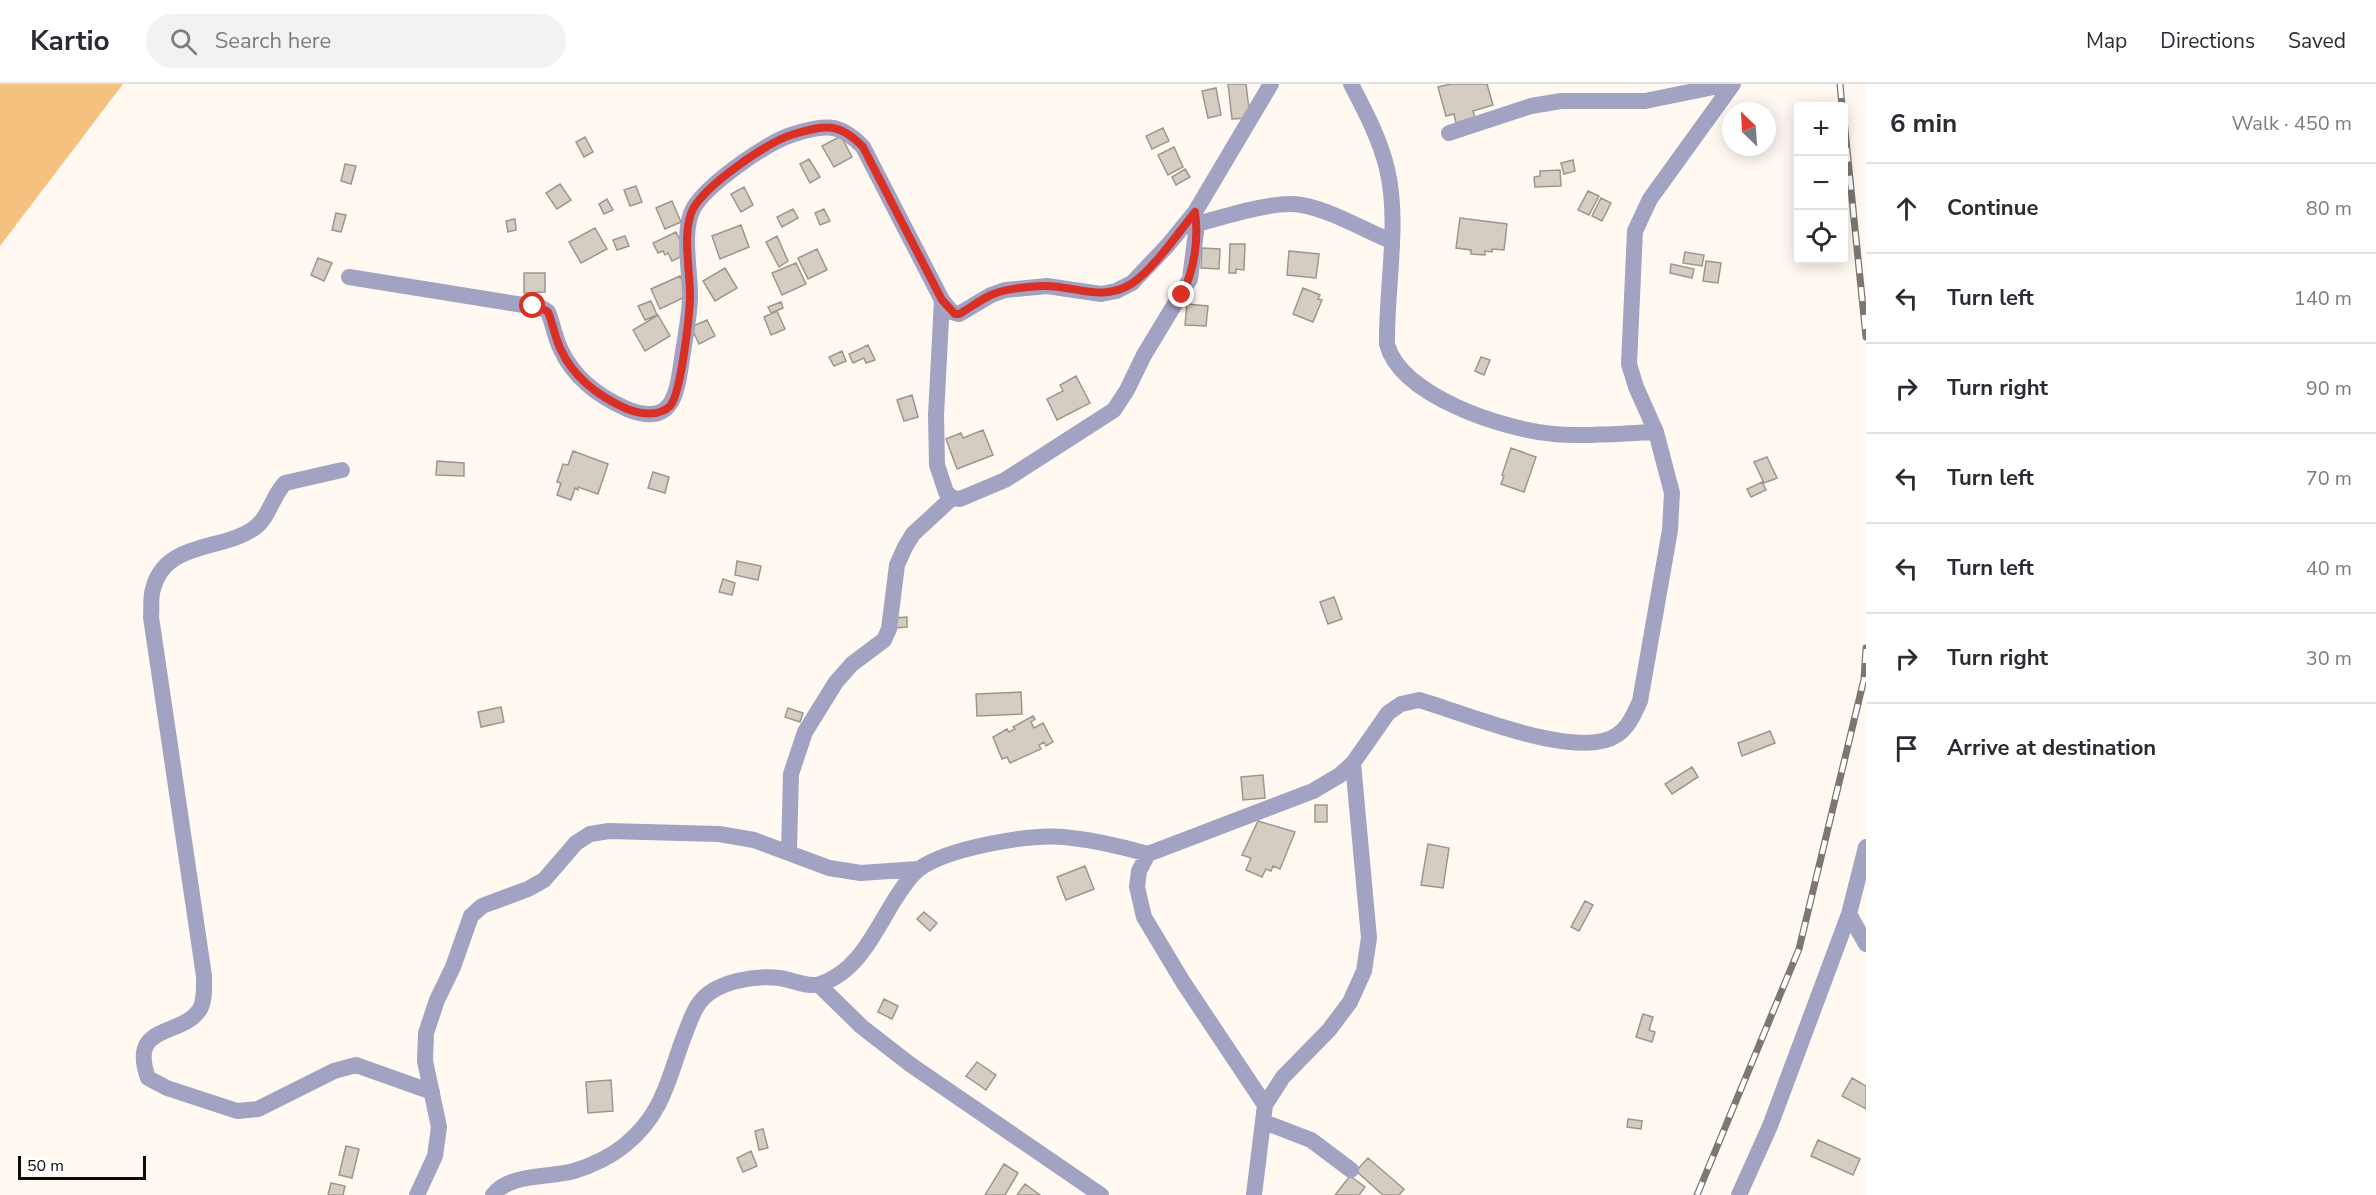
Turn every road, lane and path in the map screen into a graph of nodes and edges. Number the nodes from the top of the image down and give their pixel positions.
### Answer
1 (1271, 84) edge
2 (1351, 84) edge
3 (1731, 84) edge
4 (1449, 133) dead end
5 (1196, 218) junction
6 (1391, 241) junction
7 (350, 277) dead end
8 (942, 300) junction
9 (1656, 432) junction
10 (342, 470) dead end
11 (952, 498) junction
12 (1353, 763) junction
13 (1866, 847) edge
14 (789, 851) junction
15 (1148, 854) junction
16 (918, 869) junction
17 (1850, 914) junction
18 (1866, 944) edge
19 (819, 985) junction
20 (432, 1092) junction
21 (1264, 1114) junction
22 (1351, 1170) dead end
23 (417, 1195) edge
24 (493, 1195) edge
25 (1101, 1195) edge
26 (1254, 1195) edge
27 (1739, 1195) edge

1 - 5 street
2 - 6 street
3 - 4 street
3 - 9 street
5 - 6 street
5 - 8 street
5 - 11 street
6 - 9 street
7 - 8 street
8 - 11 street
9 - 12 street
10 - 20 street
11 - 14 street
12 - 15 street
12 - 21 street
13 - 17 street
14 - 16 street
14 - 20 street
15 - 16 street
15 - 21 street
16 - 19 street
17 - 18 street
17 - 27 street
19 - 24 street
19 - 25 street
20 - 23 street
21 - 22 street
21 - 26 street

